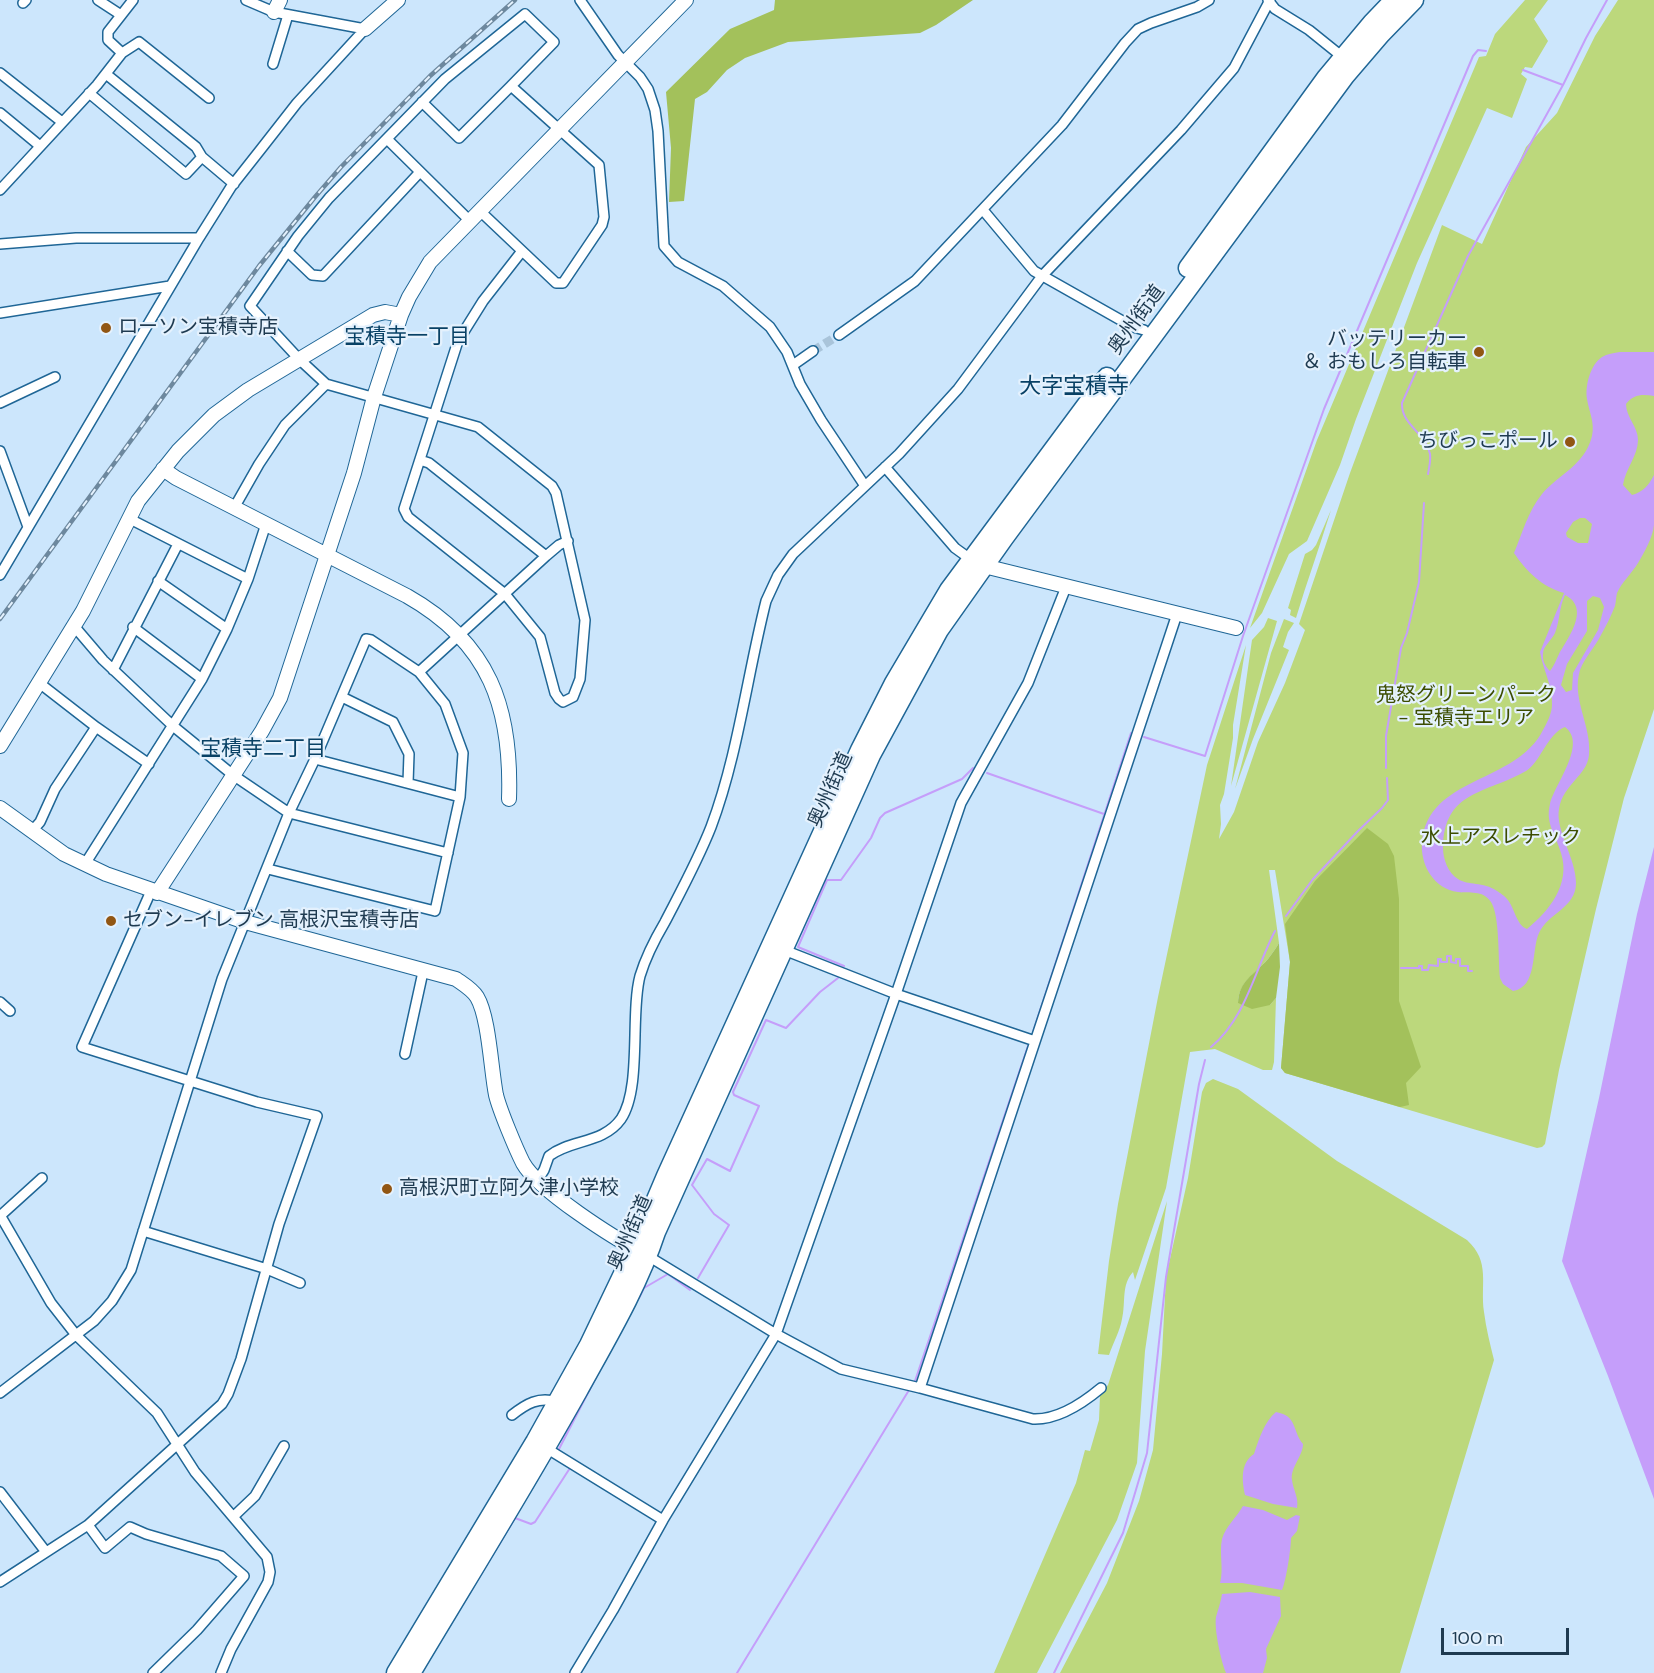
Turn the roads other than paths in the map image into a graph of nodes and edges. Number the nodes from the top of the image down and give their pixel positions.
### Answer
1 (98, 0) edge
2 (133, 0) edge
3 (246, 0) edge
4 (398, 0) edge
5 (580, 0) edge
6 (686, 0) edge
7 (1209, 0) edge
8 (1394, 0) edge
9 (1414, 0) edge
10 (1269, 1) edge
11 (281, 9) edge
12 (121, 15) junction
13 (365, 28) junction
14 (122, 53) junction
15 (1348, 61) junction
16 (625, 63) junction
17 (273, 64) dead end
18 (0, 73) edge
19 (106, 74) junction
20 (511, 86) junction
21 (89, 93) junction
22 (209, 98) dead end
23 (422, 102) junction
24 (0, 113) edge
25 (62, 122) junction
26 (559, 129) junction
27 (387, 139) junction
28 (40, 146) junction
29 (202, 157) junction
30 (420, 172) junction
31 (234, 184) junction
32 (0, 190) edge
33 (983, 210) junction
34 (475, 216) junction
35 (199, 238) junction
36 (0, 244) edge
37 (287, 251) junction
38 (522, 251) junction
39 (1042, 276) junction
40 (170, 286) junction
41 (0, 313) edge
42 (401, 315) junction
43 (1144, 330) junction
44 (839, 335) tunnel mouth
45 (813, 351) tunnel mouth
46 (299, 359) junction
47 (793, 365) junction
48 (55, 377) dead end
49 (326, 384) junction
50 (374, 397) junction
51 (0, 403) edge
52 (434, 414) junction
53 (0, 451) edge
54 (420, 460) junction
55 (885, 467) junction
56 (163, 469) junction
57 (865, 486) junction
58 (234, 508) junction
59 (128, 518) junction
60 (266, 524) junction
61 (28, 527) junction
62 (568, 541) junction
63 (178, 544) junction
64 (326, 554) junction
65 (546, 556) junction
66 (977, 563) junction
67 (1, 570) edge
68 (248, 579) junction
69 (158, 581) junction
70 (1066, 587) junction
71 (505, 594) junction
72 (1177, 614) junction
73 (74, 626) junction
74 (133, 627) junction
75 (1236, 628) dead end
76 (226, 629) junction
77 (459, 636) junction
78 (113, 670) junction
79 (419, 672) junction
80 (202, 679) junction
81 (38, 682) junction
82 (342, 697) junction
83 (173, 726) junction
84 (96, 727) junction
85 (0, 746) edge
86 (315, 759) junction
87 (149, 764) junction
88 (233, 775) junction
89 (408, 783) junction
90 (460, 797) junction
91 (509, 799) dead end
92 (0, 807) edge
93 (290, 813) junction
94 (32, 831) junction
95 (448, 853) junction
96 (85, 864) junction
97 (268, 869) junction
98 (154, 892) junction
99 (245, 922) junction
100 (784, 950) junction
101 (423, 972) junction
102 (896, 994) junction
103 (0, 1002) edge
104 (10, 1011) dead end
105 (1035, 1041) junction
106 (405, 1054) dead end
107 (190, 1079) junction
108 (42, 1178) dead end
109 (537, 1181) junction
110 (0, 1215) edge
111 (143, 1231) junction
112 (642, 1252) junction
113 (267, 1269) junction
114 (300, 1283) dead end
115 (776, 1334) junction
116 (76, 1335) junction
117 (920, 1388) junction
118 (1101, 1388) dead end
119 (0, 1393) edge
120 (557, 1402) junction
121 (512, 1415) dead end
122 (178, 1445) junction
123 (284, 1446) dead end
124 (546, 1448) junction
125 (0, 1492) edge
126 (234, 1515) junction
127 (663, 1520) junction
128 (88, 1526) junction
129 (46, 1552) junction
130 (0, 1582) edge
131 (153, 1673) edge
132 (221, 1673) edge
133 (396, 1673) edge
134 (411, 1673) edge
135 (575, 1673) edge

1 - 12 street
2 - 12 street
3 - 11 street
4 - 13 street
5 - 16 street
6 - 16 street
7 - 33 street
8 - 15 highway, 奥州街道
9 - 15 highway, 奥州街道
10 - 15 street
10 - 39 street
11 - 13 street
11 - 17 street
12 - 14 street
13 - 31 street
14 - 19 street
14 - 22 street
15 - 43 highway, 奥州街道
15 - 66 highway, 奥州街道
16 - 26 street
16 - 47 street
18 - 25 street
19 - 21 street
19 - 29 street
20 - 23 street
20 - 23 street
20 - 26 street
21 - 25 street
21 - 29 street
23 - 27 street
24 - 28 street
25 - 28 street
26 - 34 street
26 - 38 street
27 - 30 street
27 - 37 street
28 - 32 street
29 - 31 street
30 - 34 street
30 - 37 street
31 - 35 street
33 - 39 street
33 - 44 street
34 - 38 street
34 - 42 street
35 - 36 street
35 - 40 street
37 - 46 street
38 - 52 street
39 - 43 street
39 - 55 street
40 - 41 street
40 - 61 street
42 - 46 street
42 - 50 street
43 - 66 highway, 奥州街道
45 - 47 street
46 - 49 street
46 - 56 street
47 - 57 street
48 - 51 street
49 - 50 street
49 - 58 street
50 - 52 street
50 - 64 street
52 - 54 street
52 - 62 street
53 - 61 street
54 - 65 street
54 - 71 street
55 - 57 street
55 - 66 street
56 - 58 street
56 - 59 street
57 - 109 street
58 - 60 street
59 - 63 street
59 - 73 street
60 - 64 street
60 - 68 street
61 - 67 street
62 - 65 street
62 - 71 street
63 - 68 street
63 - 69 street
64 - 77 street
64 - 88 street
65 - 71 street
66 - 70 street
66 - 100 highway, 奥州街道
66 - 112 highway, 奥州街道
68 - 76 street
69 - 74 street
69 - 76 street
70 - 72 street
70 - 102 street
71 - 77 street
72 - 75 street
72 - 105 street
73 - 78 street
73 - 81 street
74 - 78 street
74 - 80 street
76 - 80 street
77 - 79 street
77 - 91 street
78 - 83 street
79 - 82 street
79 - 90 street
80 - 83 street
81 - 84 street
81 - 85 street
82 - 86 street
82 - 89 street
83 - 87 street
83 - 88 street
84 - 87 street
84 - 94 street
86 - 89 street
86 - 93 street
87 - 96 street
88 - 93 street
88 - 98 street
89 - 90 street
90 - 95 street
92 - 94 street
93 - 95 street
93 - 97 street
94 - 96 street
95 - 97 street
96 - 98 street
97 - 99 street
98 - 99 street
98 - 107 street
99 - 101 street
99 - 107 street
100 - 102 street
100 - 112 highway, 奥州街道
101 - 106 street
101 - 109 street
102 - 105 street
102 - 115 street
103 - 104 street
105 - 117 street
107 - 111 street
107 - 113 street
108 - 110 street
109 - 112 street
110 - 116 street
111 - 113 street
111 - 116 street
112 - 115 street
112 - 120 highway, 奥州街道
112 - 124 highway, 奥州街道
113 - 114 street
113 - 122 street
115 - 117 street
115 - 127 street
116 - 119 street
116 - 122 street
117 - 118 street
120 - 121 street
120 - 133 highway, 奥州街道
122 - 126 street
122 - 128 street
123 - 126 street
124 - 127 street
124 - 134 highway, 奥州街道
125 - 129 street
126 - 132 street
127 - 135 street
128 - 129 street
128 - 131 street
129 - 130 street

